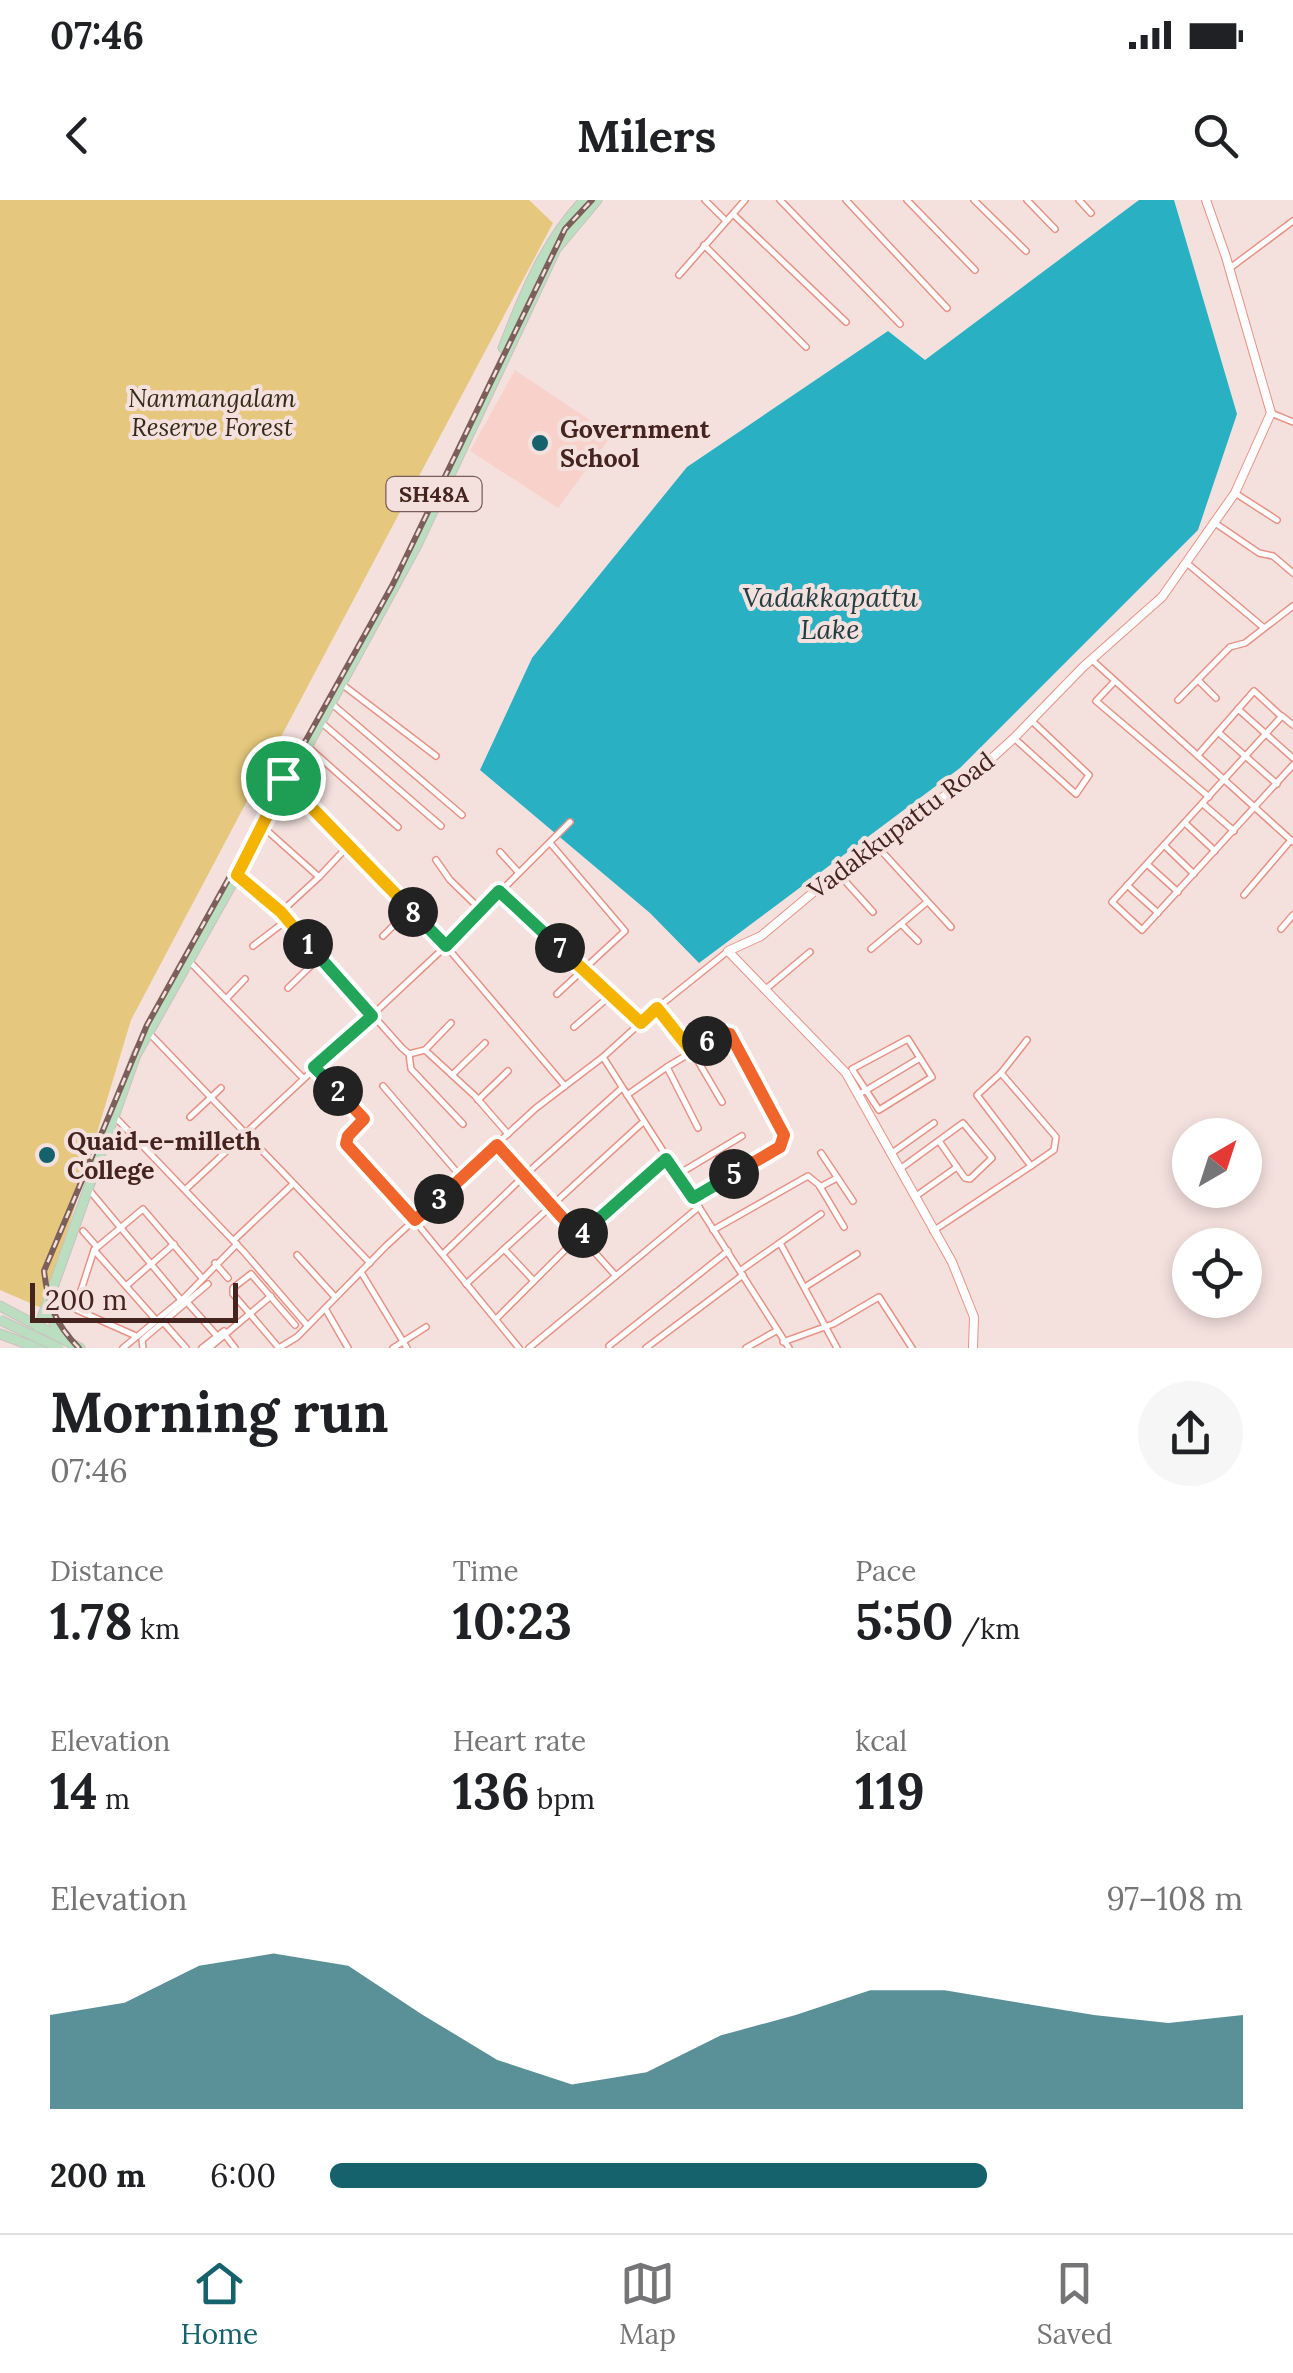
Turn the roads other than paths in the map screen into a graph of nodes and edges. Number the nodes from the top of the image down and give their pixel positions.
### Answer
1 (583, 200) edge
2 (597, 200) edge
3 (705, 200) edge
4 (745, 200) edge
5 (780, 200) edge
6 (846, 200) edge
7 (907, 200) edge
8 (974, 200) edge
9 (1027, 200) edge
10 (1079, 200) edge
11 (1206, 200) edge
12 (1091, 213) dead end
13 (732, 214) junction
14 (725, 220) junction
15 (1293, 221) edge
16 (1055, 229) dead end
17 (704, 245) junction
18 (1026, 251) dead end
19 (1230, 268) junction
20 (976, 270) dead end
21 (679, 276) dead end
22 (948, 308) dead end
23 (846, 322) dead end
24 (900, 324) dead end
25 (806, 347) dead end
26 (1270, 413) junction
27 (1293, 422) edge
28 (1235, 494) junction
29 (1277, 520) dead end
30 (1216, 524) junction
31 (1188, 564) junction
32 (1293, 574) edge
33 (1293, 606) edge
34 (1264, 628) junction
35 (1092, 660) junction
36 (1115, 680) junction
37 (1198, 680) junction
38 (341, 683) junction
39 (1216, 698) dead end
40 (1178, 700) dead end
41 (331, 703) junction
42 (1238, 709) junction
43 (1282, 716) junction
44 (1031, 720) junction
45 (320, 721) junction
46 (1293, 725) edge
47 (1218, 732) junction
48 (1266, 734) junction
49 (1014, 738) junction
50 (307, 746) junction
51 (1198, 755) junction
52 (436, 756) dead end
53 (1246, 756) junction
54 (1293, 762) edge
55 (1225, 780) junction
56 (284, 783) junction
57 (1278, 784) junction
58 (1209, 797) junction
59 (1203, 804) junction
60 (1255, 808) junction
61 (462, 815) dead end
62 (570, 822) dead end
63 (1185, 824) junction
64 (1293, 824) edge
65 (262, 826) junction
66 (398, 826) dead end
67 (441, 826) dead end
68 (1234, 831) junction
69 (1284, 834) junction
70 (1292, 841) edge
71 (874, 843) junction
72 (550, 844) junction
73 (349, 845) junction
74 (1164, 846) junction
75 (1215, 851) junction
76 (500, 852) dead end
77 (436, 860) dead end
78 (1147, 864) junction
79 (837, 872) junction
80 (519, 873) junction
81 (1194, 874) junction
82 (237, 875) junction
83 (319, 877) junction
84 (1127, 885) junction
85 (499, 891) junction
86 (1178, 892) junction
87 (1244, 896) dead end
88 (927, 902) junction
89 (410, 909) junction
90 (480, 910) junction
91 (281, 912) junction
92 (874, 912) dead end
93 (1158, 913) junction
94 (1293, 916) edge
95 (287, 920) junction
96 (901, 924) junction
97 (951, 927) dead end
98 (1281, 929) dead end
99 (383, 936) dead end
100 (918, 941) dead end
101 (254, 946) dead end
102 (446, 946) junction
103 (871, 949) dead end
104 (728, 951) junction
105 (810, 952) dead end
106 (320, 957) junction
107 (190, 962) junction
108 (585, 971) junction
109 (245, 979) dead end
110 (288, 988) dead end
111 (766, 990) junction
112 (558, 994) dead end
113 (611, 994) junction
114 (226, 998) junction
115 (657, 1008) junction
116 (372, 1016) junction
117 (451, 1023) dead end
118 (641, 1023) junction
119 (574, 1026) dead end
120 (148, 1033) junction
121 (1027, 1040) dead end
122 (485, 1043) dead end
123 (425, 1050) junction
124 (692, 1052) junction
125 (409, 1054) junction
126 (603, 1058) junction
127 (920, 1058) junction
128 (314, 1067) junction
129 (667, 1067) junction
130 (508, 1071) dead end
131 (849, 1071) junction
132 (1001, 1073) junction
133 (452, 1075) junction
134 (302, 1078) junction
135 (383, 1086) dead end
136 (565, 1086) junction
137 (220, 1088) dead end
138 (622, 1088) junction
139 (862, 1092) junction
140 (627, 1095) junction
141 (211, 1098) junction
142 (478, 1100) junction
143 (722, 1102) dead end
144 (874, 1113) junction
145 (190, 1117) dead end
146 (116, 1118) junction
147 (642, 1122) junction
148 (934, 1123) dead end
149 (464, 1124) dead end
150 (698, 1128) dead end
151 (245, 1132) junction
152 (508, 1134) junction
153 (742, 1136) dead end
154 (939, 1141) junction
155 (497, 1145) junction
156 (820, 1153) dead end
157 (891, 1153) junction
158 (666, 1159) junction
159 (1030, 1166) junction
160 (957, 1167) junction
161 (900, 1169) junction
162 (525, 1175) junction
163 (677, 1175) junction
164 (462, 1178) junction
165 (838, 1178) junction
166 (293, 1184) junction
167 (820, 1187) junction
168 (186, 1189) junction
169 (90, 1192) junction
170 (916, 1196) junction
171 (693, 1198) junction
172 (852, 1202) dead end
173 (550, 1204) junction
174 (699, 1208) junction
175 (821, 1214) dead end
176 (415, 1220) junction
177 (120, 1227) junction
178 (844, 1227) dead end
179 (714, 1230) junction
180 (83, 1231) dead end
181 (933, 1231) junction
182 (579, 1236) junction
183 (236, 1242) junction
184 (780, 1243) junction
185 (174, 1244) junction
186 (96, 1248) junction
187 (504, 1248) junction
188 (728, 1251) junction
189 (443, 1254) junction
190 (858, 1254) dead end
191 (297, 1255) dead end
192 (370, 1262) junction
193 (216, 1263) junction
194 (151, 1264) junction
195 (360, 1272) junction
196 (742, 1272) junction
197 (616, 1276) junction
198 (202, 1278) junction
199 (228, 1278) dead end
200 (534, 1281) junction
201 (208, 1284) dead end
202 (466, 1284) junction
203 (126, 1286) junction
204 (805, 1287) junction
205 (271, 1296) junction
206 (336, 1298) junction
207 (184, 1301) junction
208 (48, 1305) junction
209 (0, 1306) edge
210 (326, 1310) junction
211 (250, 1313) junction
212 (242, 1316) dead end
213 (496, 1319) junction
214 (0, 1320) edge
215 (160, 1321) junction
216 (295, 1325) dead end
217 (40, 1326) junction
218 (308, 1326) junction
219 (426, 1327) dead end
220 (827, 1327) junction
221 (776, 1331) junction
222 (0, 1334) edge
223 (136, 1336) junction
224 (221, 1336) junction
225 (783, 1342) junction
226 (405, 1345) edge
227 (32, 1346) edge
228 (280, 1346) edge
229 (609, 1346) edge
230 (60, 1348) edge
231 (80, 1348) edge
232 (123, 1348) edge
233 (142, 1348) edge
234 (186, 1348) edge
235 (206, 1348) edge
236 (235, 1348) edge
237 (267, 1348) edge
238 (348, 1348) edge
239 (393, 1348) edge
240 (520, 1348) edge
241 (529, 1348) edge
242 (646, 1348) edge
243 (746, 1348) edge
244 (789, 1348) edge
245 (837, 1348) edge
246 (912, 1348) edge
247 (973, 1348) edge

1 - 56 main road, SH48A
2 - 38 main road, SH48A
3 - 14 street
4 - 13 street
5 - 24 street
6 - 22 street
7 - 20 street
8 - 18 street
9 - 16 street
10 - 12 street
11 - 19 street
13 - 14 street
13 - 23 street
14 - 17 street
15 - 19 street
17 - 21 street
17 - 25 street
19 - 26 street
26 - 27 street
26 - 28 street, Vadakkupattu Road
28 - 29 street
28 - 30 street, Vadakkupattu Road
30 - 31 street, Vadakkupattu Road
30 - 32 street
31 - 34 street
31 - 35 street, Vadakkupattu Road
33 - 34 street
34 - 37 street
35 - 36 street
35 - 44 street, Vadakkupattu Road
36 - 51 street
36 - 58 street
37 - 39 street
37 - 40 street
38 - 41 main road, SH48A
38 - 52 street
41 - 45 main road, SH48A
41 - 61 street
42 - 43 street
42 - 47 street
42 - 48 street
43 - 46 street
43 - 48 street
44 - 49 street, Vadakkupattu Road
44 - 49 street
45 - 50 main road, SH48A
45 - 67 street
47 - 51 street
47 - 53 street
48 - 53 street
48 - 54 street
49 - 71 street, Vadakkupattu Road
50 - 56 main road, SH48A
50 - 66 street
51 - 55 street
53 - 55 street
53 - 57 street
54 - 57 street
55 - 58 street
55 - 60 street
56 - 65 main road, SH48A
56 - 73 street
57 - 60 street
58 - 59 street
59 - 63 street
59 - 68 street
60 - 68 street
60 - 69 street
62 - 72 street
63 - 74 street
63 - 75 street
64 - 69 street
65 - 82 main road, SH48A
65 - 83 street
68 - 75 street
69 - 70 street
70 - 87 street
71 - 79 street, Vadakkupattu Road
71 - 88 street
72 - 80 street
72 - 108 street
73 - 83 street
73 - 89 street
74 - 78 street
74 - 81 street
75 - 81 street
76 - 80 street
77 - 90 street
78 - 84 street
78 - 86 street
79 - 92 street
79 - 104 street, Vadakkupattu Road
80 - 85 street
81 - 86 street
82 - 91 street
82 - 107 main road, SH48A
83 - 91 street
84 - 93 street
84 - 93 street
85 - 90 street
85 - 108 street
86 - 93 street
88 - 96 street
88 - 97 street
89 - 99 street
89 - 102 street
90 - 102 street
91 - 95 street
94 - 98 street
95 - 101 street
95 - 106 street
96 - 100 street
96 - 103 street
102 - 116 street
102 - 136 street
104 - 111 street
104 - 115 street, Vadakkupattu Road
105 - 111 street
106 - 110 street
106 - 116 street
107 - 114 street
107 - 120 main road, SH48A
108 - 112 street
108 - 113 street
109 - 114 street
111 - 131 street
113 - 118 street
113 - 119 street
114 - 134 street
115 - 118 street, Vadakkupattu Road
115 - 124 street
116 - 125 street
116 - 128 street
117 - 123 street
118 - 126 street, Vadakkupattu Road
120 - 141 street
120 - 146 main road, SH48A
121 - 132 street
122 - 133 street
123 - 125 street
123 - 133 street
124 - 129 street
124 - 143 street
124 - 171 street
125 - 149 street
126 - 136 street, Vadakkupattu Road
126 - 138 street
127 - 131 street
127 - 139 street
127 - 144 street
128 - 134 street
128 - 176 street
129 - 140 street
129 - 150 street
130 - 142 street
131 - 139 street
132 - 159 street
132 - 159 street
133 - 142 street
134 - 151 street
135 - 164 street
136 - 152 street, Vadakkupattu Road
137 - 141 street
138 - 140 street
138 - 162 street
139 - 144 street
140 - 147 street
141 - 145 street
141 - 151 street
142 - 152 street
144 - 157 street
146 - 168 street
146 - 169 main road, SH48A
147 - 158 street
147 - 173 street
148 - 157 street
151 - 166 street
151 - 168 street
152 - 155 street, Vadakkupattu Road
153 - 163 street
154 - 160 street
154 - 160 street
154 - 161 street
155 - 162 street
155 - 164 street, Vadakkupattu Road
156 - 165 street
157 - 161 street
158 - 163 street
158 - 182 street
159 - 181 street
160 - 170 street
161 - 170 street
162 - 173 street
162 - 189 street
163 - 171 street
164 - 176 street, Vadakkupattu Road
165 - 167 street
165 - 172 street
166 - 183 street
166 - 192 street
167 - 178 street
167 - 179 street
168 - 183 street
169 - 177 street
169 - 208 main road, SH48A
170 - 181 street
171 - 174 street
173 - 182 street
173 - 187 street
174 - 179 street
174 - 197 street
175 - 184 street
176 - 189 street
176 - 192 street, Vadakkupattu Road
177 - 185 street
177 - 186 street
177 - 194 street
179 - 188 street
180 - 186 street
181 - 247 street
182 - 197 street
182 - 200 street
183 - 193 street
183 - 218 street
184 - 196 street
184 - 204 street
185 - 194 street
185 - 198 street
186 - 203 street
186 - 223 street
187 - 200 street
187 - 202 street
188 - 196 street
188 - 229 street
189 - 202 street
190 - 204 street
191 - 206 street
192 - 195 street, Vadakkupattu Road
193 - 198 street
193 - 199 street
194 - 203 street
194 - 207 street
195 - 206 street, Vadakkupattu Road
195 - 226 street
196 - 221 street
196 - 242 street
197 - 241 street
198 - 207 street
200 - 213 street
201 - 207 street
202 - 213 street
203 - 215 street
204 - 220 street
205 - 211 street
205 - 211 street
205 - 216 street
206 - 210 street, Vadakkupattu Road
207 - 215 street
207 - 224 street
208 - 217 main road, SH48A
208 - 231 main road
209 - 217 main road
210 - 218 street, Vadakkupattu Road
210 - 238 street
211 - 224 street
211 - 228 street
212 - 224 street
213 - 240 street
214 - 230 main road, bridge
215 - 223 street
215 - 233 street
215 - 234 street
217 - 227 main road, SH48A
217 - 231 main road
218 - 228 street, Vadakkupattu Road
219 - 226 street
220 - 225 street
220 - 245 street
220 - 246 street
221 - 225 street
221 - 243 street
222 - 227 main road
223 - 232 street
224 - 235 street
224 - 236 street
225 - 244 street
226 - 239 street
227 - 230 main road
228 - 237 street, Vadakkupattu Road

